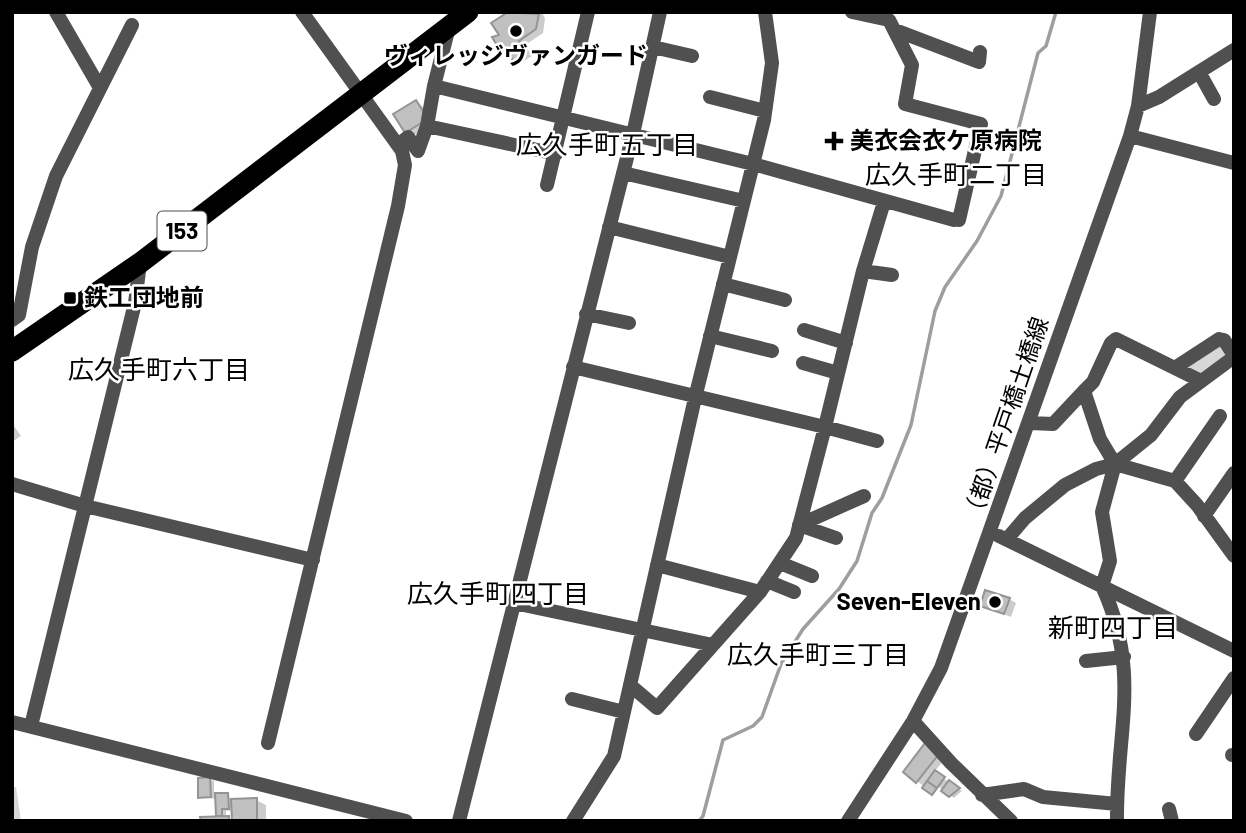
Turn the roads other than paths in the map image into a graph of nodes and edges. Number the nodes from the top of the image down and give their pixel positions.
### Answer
1 (56, 12) edge
2 (302, 12) edge
3 (468, 12) edge
4 (588, 12) edge
5 (660, 12) edge
6 (765, 12) edge
7 (852, 12) edge
8 (1150, 12) edge
9 (132, 25) dead end
10 (449, 27) junction
11 (895, 30) junction
12 (653, 47) junction
13 (1233, 51) edge
14 (981, 52) dead end
15 (692, 56) dead end
16 (1199, 72) junction
17 (434, 86) junction
18 (100, 88) junction
19 (361, 93) junction
20 (710, 97) dead end
21 (1214, 99) dead end
22 (1138, 106) junction
23 (765, 111) junction
24 (565, 116) junction
25 (427, 126) junction
26 (633, 134) junction
27 (1130, 136) junction
28 (398, 145) junction
29 (556, 154) junction
30 (1234, 163) edge
31 (753, 164) junction
32 (623, 173) junction
33 (547, 185) dead end
34 (744, 201) junction
35 (884, 202) junction
36 (609, 227) junction
37 (730, 257) junction
38 (140, 263) junction
39 (863, 271) junction
40 (892, 275) dead end
41 (723, 284) junction
42 (785, 300) dead end
43 (586, 314) junction
44 (12, 320) edge
45 (629, 323) dead end
46 (804, 330) dead end
47 (710, 336) junction
48 (15, 341) edge
49 (846, 342) junction
50 (772, 351) dead end
51 (1234, 356) edge
52 (803, 363) dead end
53 (573, 367) junction
54 (1176, 368) junction
55 (838, 373) junction
56 (1199, 380) junction
57 (1084, 391) junction
58 (695, 398) junction
59 (1220, 416) dead end
60 (1030, 423) junction
61 (825, 427) junction
62 (877, 441) dead end
63 (1115, 464) junction
64 (1234, 473) edge
65 (1175, 481) junction
66 (12, 484) edge
67 (864, 496) dead end
68 (85, 506) junction
69 (1204, 516) junction
70 (799, 525) junction
71 (990, 532) junction
72 (836, 538) dead end
73 (1007, 539) junction
74 (1234, 556) edge
75 (313, 560) junction
76 (780, 563) junction
77 (657, 565) junction
78 (812, 576) dead end
79 (764, 586) junction
80 (1101, 586) junction
81 (794, 592) dead end
82 (514, 603) junction
83 (643, 629) junction
84 (713, 645) junction
85 (1234, 651) edge
86 (1124, 657) junction
87 (1086, 661) dead end
88 (1234, 678) edge
89 (630, 685) junction
90 (572, 699) dead end
91 (624, 712) junction
92 (913, 721) junction
93 (12, 722) edge
94 (32, 726) junction
95 (1196, 734) dead end
96 (268, 743) dead end
97 (982, 794) junction
98 (1117, 804) junction
99 (406, 821) edge
100 (459, 821) edge
101 (573, 821) edge
102 (848, 821) edge
103 (1011, 821) edge
104 (1117, 821) edge

1 - 18 street
2 - 19 street
3 - 10 highway, 153
4 - 24 street
5 - 12 street
6 - 23 street
7 - 11 street
8 - 22 street, （都）平戸橋土橋線
9 - 18 street
10 - 17 street
10 - 19 highway, 153
11 - 14 street
11 - 35 street
12 - 15 street
12 - 26 street
13 - 16 street
16 - 21 street
16 - 22 street
17 - 24 street
17 - 25 street
18 - 44 street
19 - 28 street
19 - 38 highway, 153
20 - 23 street
22 - 27 street, （都）平戸橋土橋線
23 - 31 street
24 - 26 street
24 - 29 street
25 - 28 street
25 - 29 street
26 - 31 street
26 - 32 street
27 - 30 street
27 - 60 street, （都）平戸橋土橋線
28 - 75 street
29 - 33 street
31 - 34 street
31 - 35 street
32 - 34 street
32 - 36 street
34 - 37 street
35 - 39 street
36 - 37 street
36 - 43 street
37 - 41 street
38 - 48 highway, 153
38 - 68 street
39 - 40 street
39 - 49 street
41 - 42 street
41 - 47 street
43 - 45 street
43 - 53 street
46 - 49 street
47 - 50 street
47 - 58 street
49 - 55 street
51 - 54 street
51 - 56 street
52 - 55 street
53 - 58 street
53 - 82 street
54 - 56 street
54 - 57 street
55 - 61 street
56 - 63 street
57 - 60 street
57 - 63 street
58 - 61 street
58 - 77 street
59 - 65 street
60 - 71 street, （都）平戸橋土橋線
61 - 62 street
61 - 70 street
63 - 65 street
63 - 73 street
63 - 80 street
64 - 69 street
65 - 69 street
66 - 68 street
67 - 70 street
68 - 75 street
68 - 94 street
69 - 74 street
70 - 72 street
70 - 76 street
71 - 73 street
71 - 92 street, （都）平戸橋土橋線
73 - 80 street
75 - 96 street
76 - 78 street
76 - 79 street
77 - 79 street
77 - 83 street
79 - 81 street
79 - 84 street
80 - 85 street
80 - 86 street
82 - 83 street
82 - 100 street
83 - 84 street
83 - 89 street
84 - 89 street
86 - 87 street
86 - 98 street
88 - 95 street
89 - 91 street
90 - 91 street
91 - 101 street
92 - 97 street
92 - 102 street, （都）平戸橋土橋線
93 - 94 street
94 - 99 street
97 - 98 street
97 - 103 street
98 - 104 street

